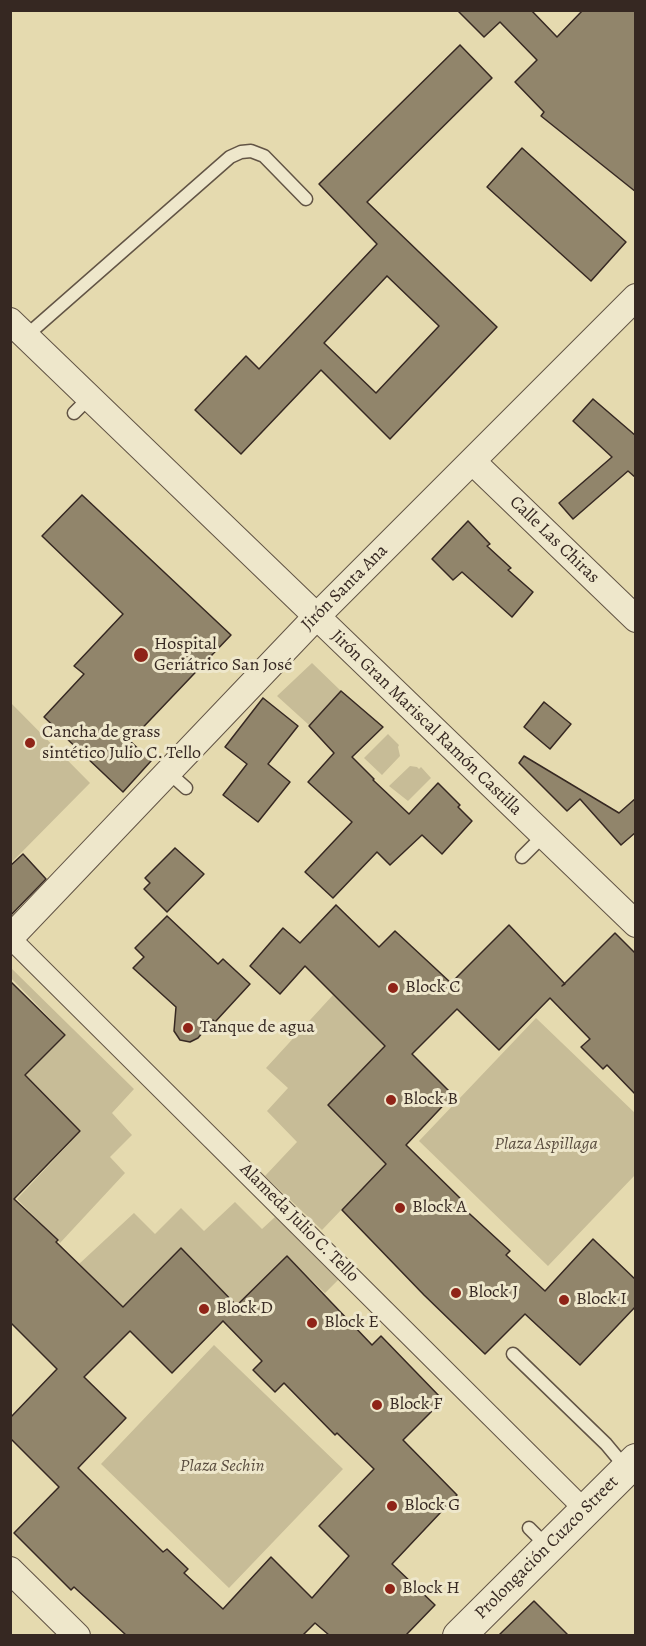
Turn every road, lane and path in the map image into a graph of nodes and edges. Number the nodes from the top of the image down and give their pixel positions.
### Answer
1 (306, 200) dead end
2 (636, 297) edge
3 (18, 328) edge
4 (472, 461) junction
5 (634, 613) edge
6 (316, 617) junction
7 (543, 836) junction
8 (522, 857) dead end
9 (636, 924) edge
10 (10, 938) edge
11 (513, 1354) dead end
12 (631, 1465) edge
13 (585, 1510) junction
14 (10, 1570) edge
15 (77, 1635) edge
16 (459, 1635) edge

1 - 3 lane
2 - 4 street, Jirón Santa Ana
3 - 6 street, Jirón Gran Mariscal Ramón Castilla
4 - 5 street, Calle Las Chiras
4 - 6 street, Jirón Santa Ana
6 - 7 street, Jirón Gran Mariscal Ramón Castilla
6 - 10 street, Jirón Santa Ana
7 - 8 lane
7 - 9 street, Jirón Gran Mariscal Ramón Castilla
10 - 13 street, Alameda Julio C. Tello
11 - 12 lane
12 - 13 street, Prolongación Cuzco Street
13 - 16 street, Prolongación Cuzco Street
14 - 15 street

